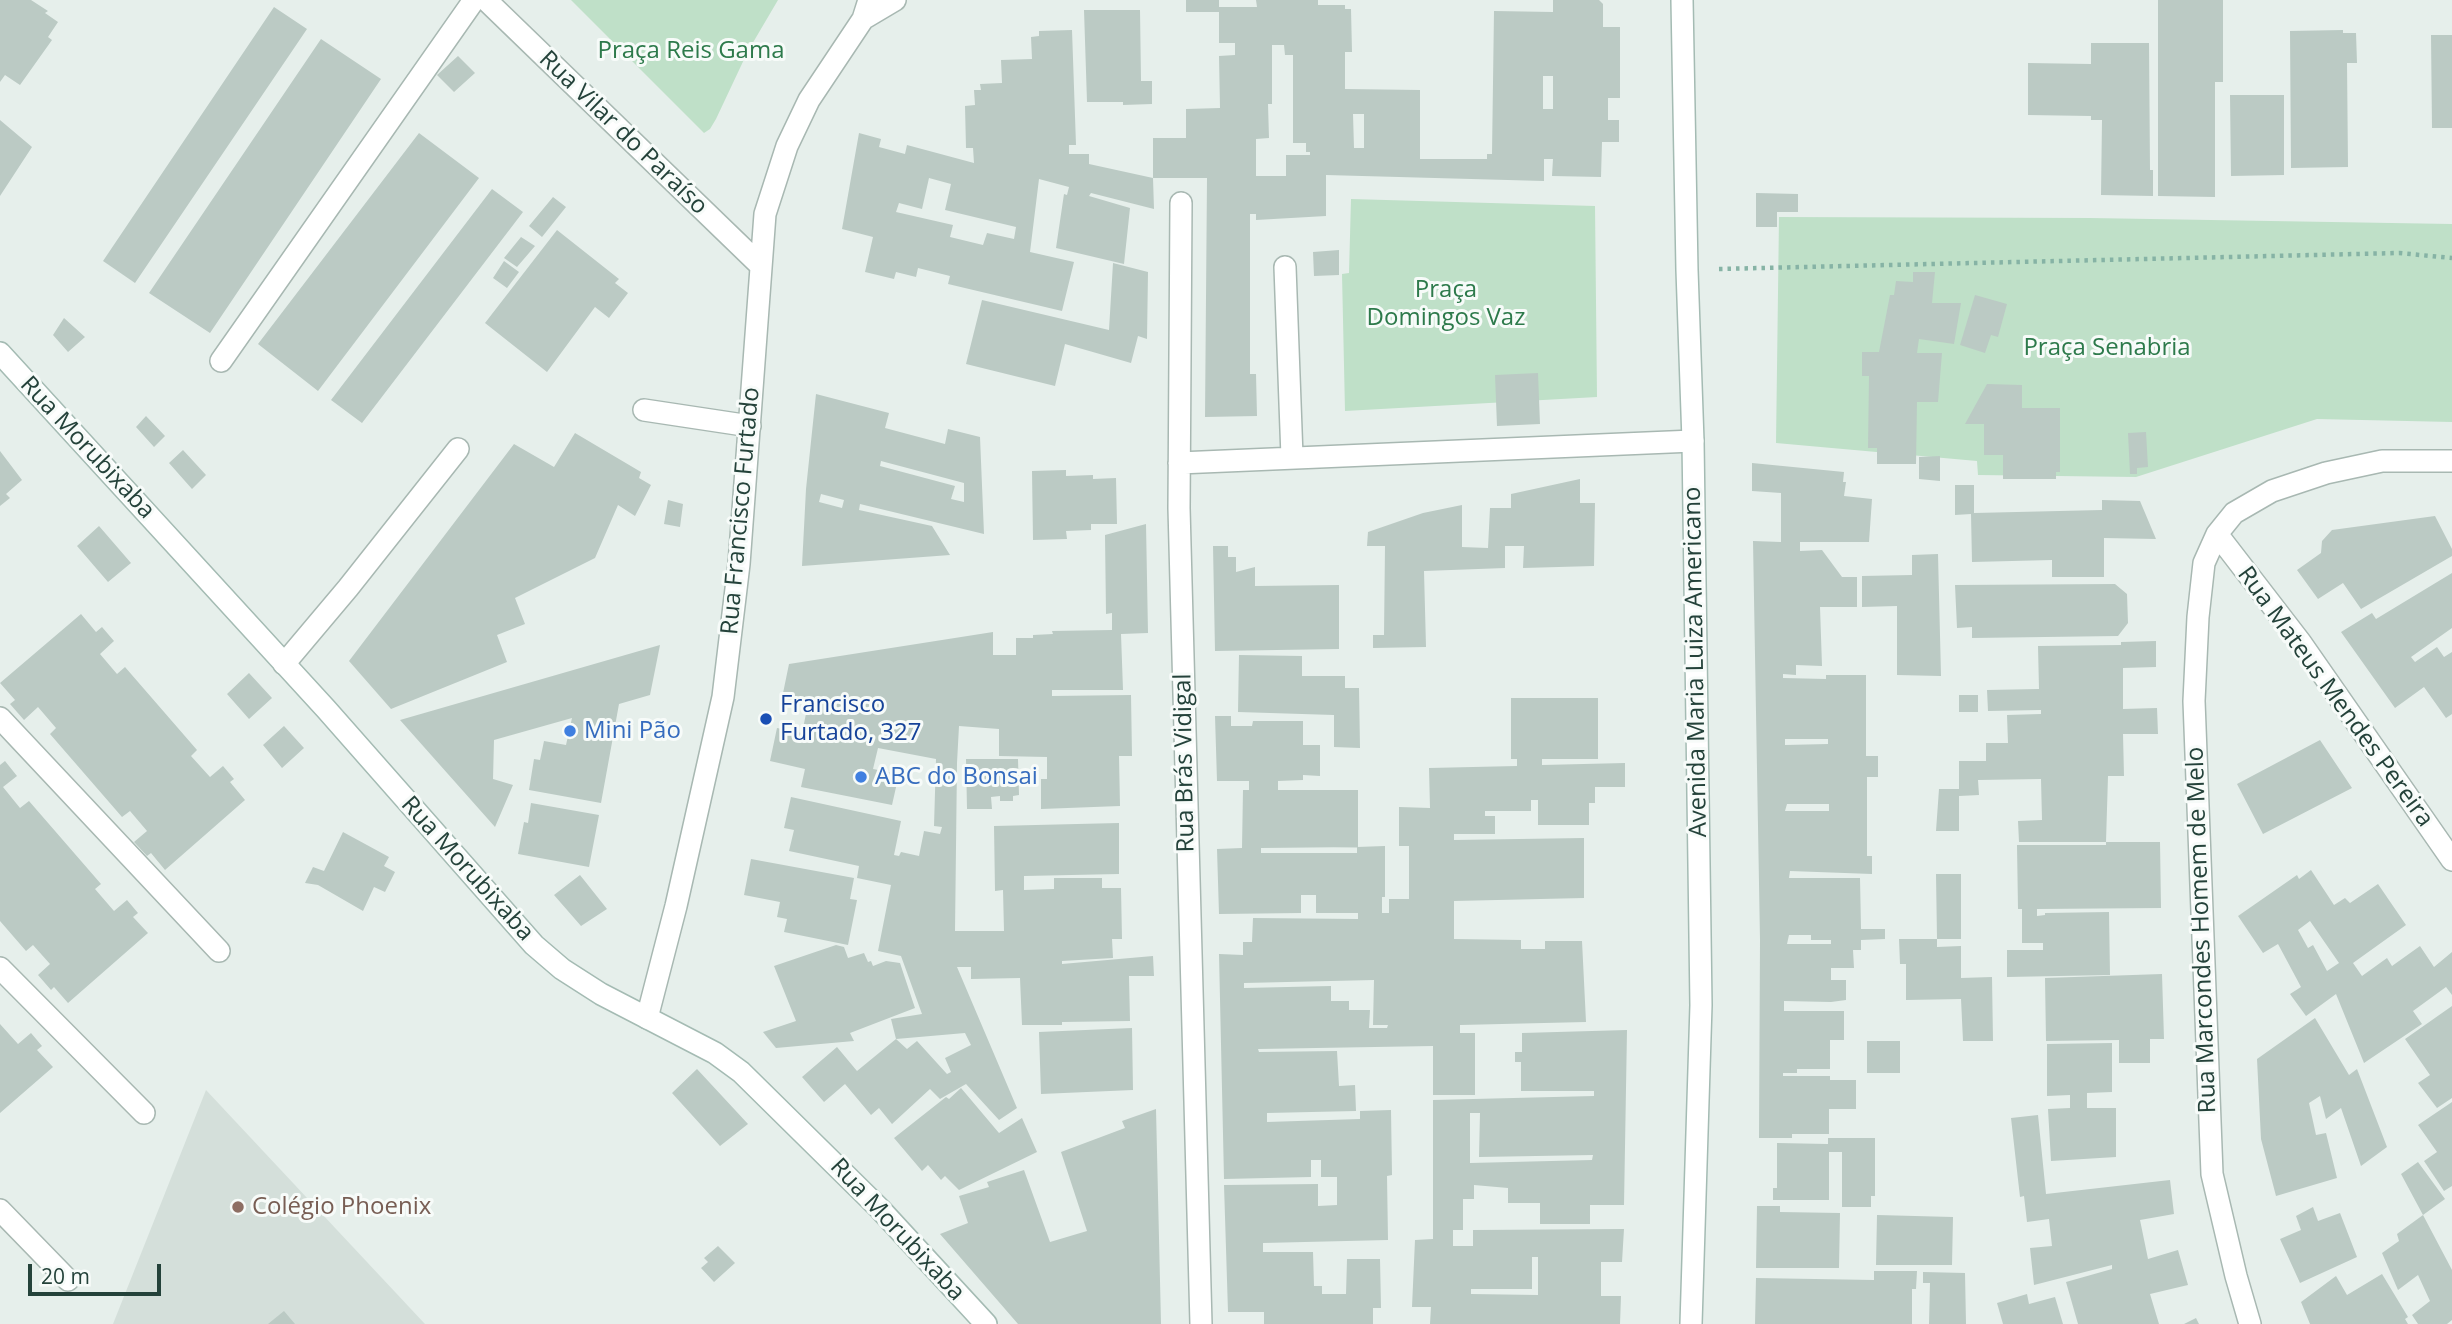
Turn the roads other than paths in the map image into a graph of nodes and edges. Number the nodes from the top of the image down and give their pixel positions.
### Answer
1 (474, 0) edge
2 (486, 0) edge
3 (895, 0) edge
4 (1682, 0) edge
5 (866, 10) edge
6 (1181, 203) dead end
7 (760, 265) junction
8 (1285, 267) dead end
9 (0, 353) edge
10 (221, 361) dead end
11 (644, 410) dead end
12 (750, 426) junction
13 (1693, 441) junction
14 (458, 450) dead end
15 (1292, 457) junction
16 (2452, 461) edge
17 (1180, 463) junction
18 (2217, 534) junction
19 (284, 664) junction
20 (0, 719) edge
21 (2452, 860) edge
22 (219, 951) dead end
23 (0, 968) edge
24 (647, 1018) junction
25 (144, 1113) dead end
26 (0, 1210) edge
27 (68, 1280) dead end
28 (986, 1324) edge
29 (1201, 1324) edge
30 (1691, 1324) edge
31 (2250, 1324) edge

1 - 10 street
2 - 7 street, Rua Vilar do Paraíso
3 - 5 street, Rua Francisco Furtado
4 - 13 street, Avenida Maria Luiza Americano
5 - 7 street, Rua Francisco Furtado
6 - 17 street, Rua Brás Vidigal
7 - 12 street, Rua Francisco Furtado
8 - 15 street
9 - 19 street, Rua Morubixaba
11 - 12 street
12 - 24 street, Rua Francisco Furtado
13 - 15 street
13 - 30 street, Avenida Maria Luiza Americano
14 - 19 street
15 - 17 street
16 - 18 street
17 - 29 street, Rua Brás Vidigal
18 - 21 street, Rua Mateus Mendes Pereira
18 - 31 street, Rua Marcondes Homem de Melo
19 - 24 street, Rua Morubixaba
20 - 22 street
23 - 25 street
24 - 28 street, Rua Morubixaba
26 - 27 street

